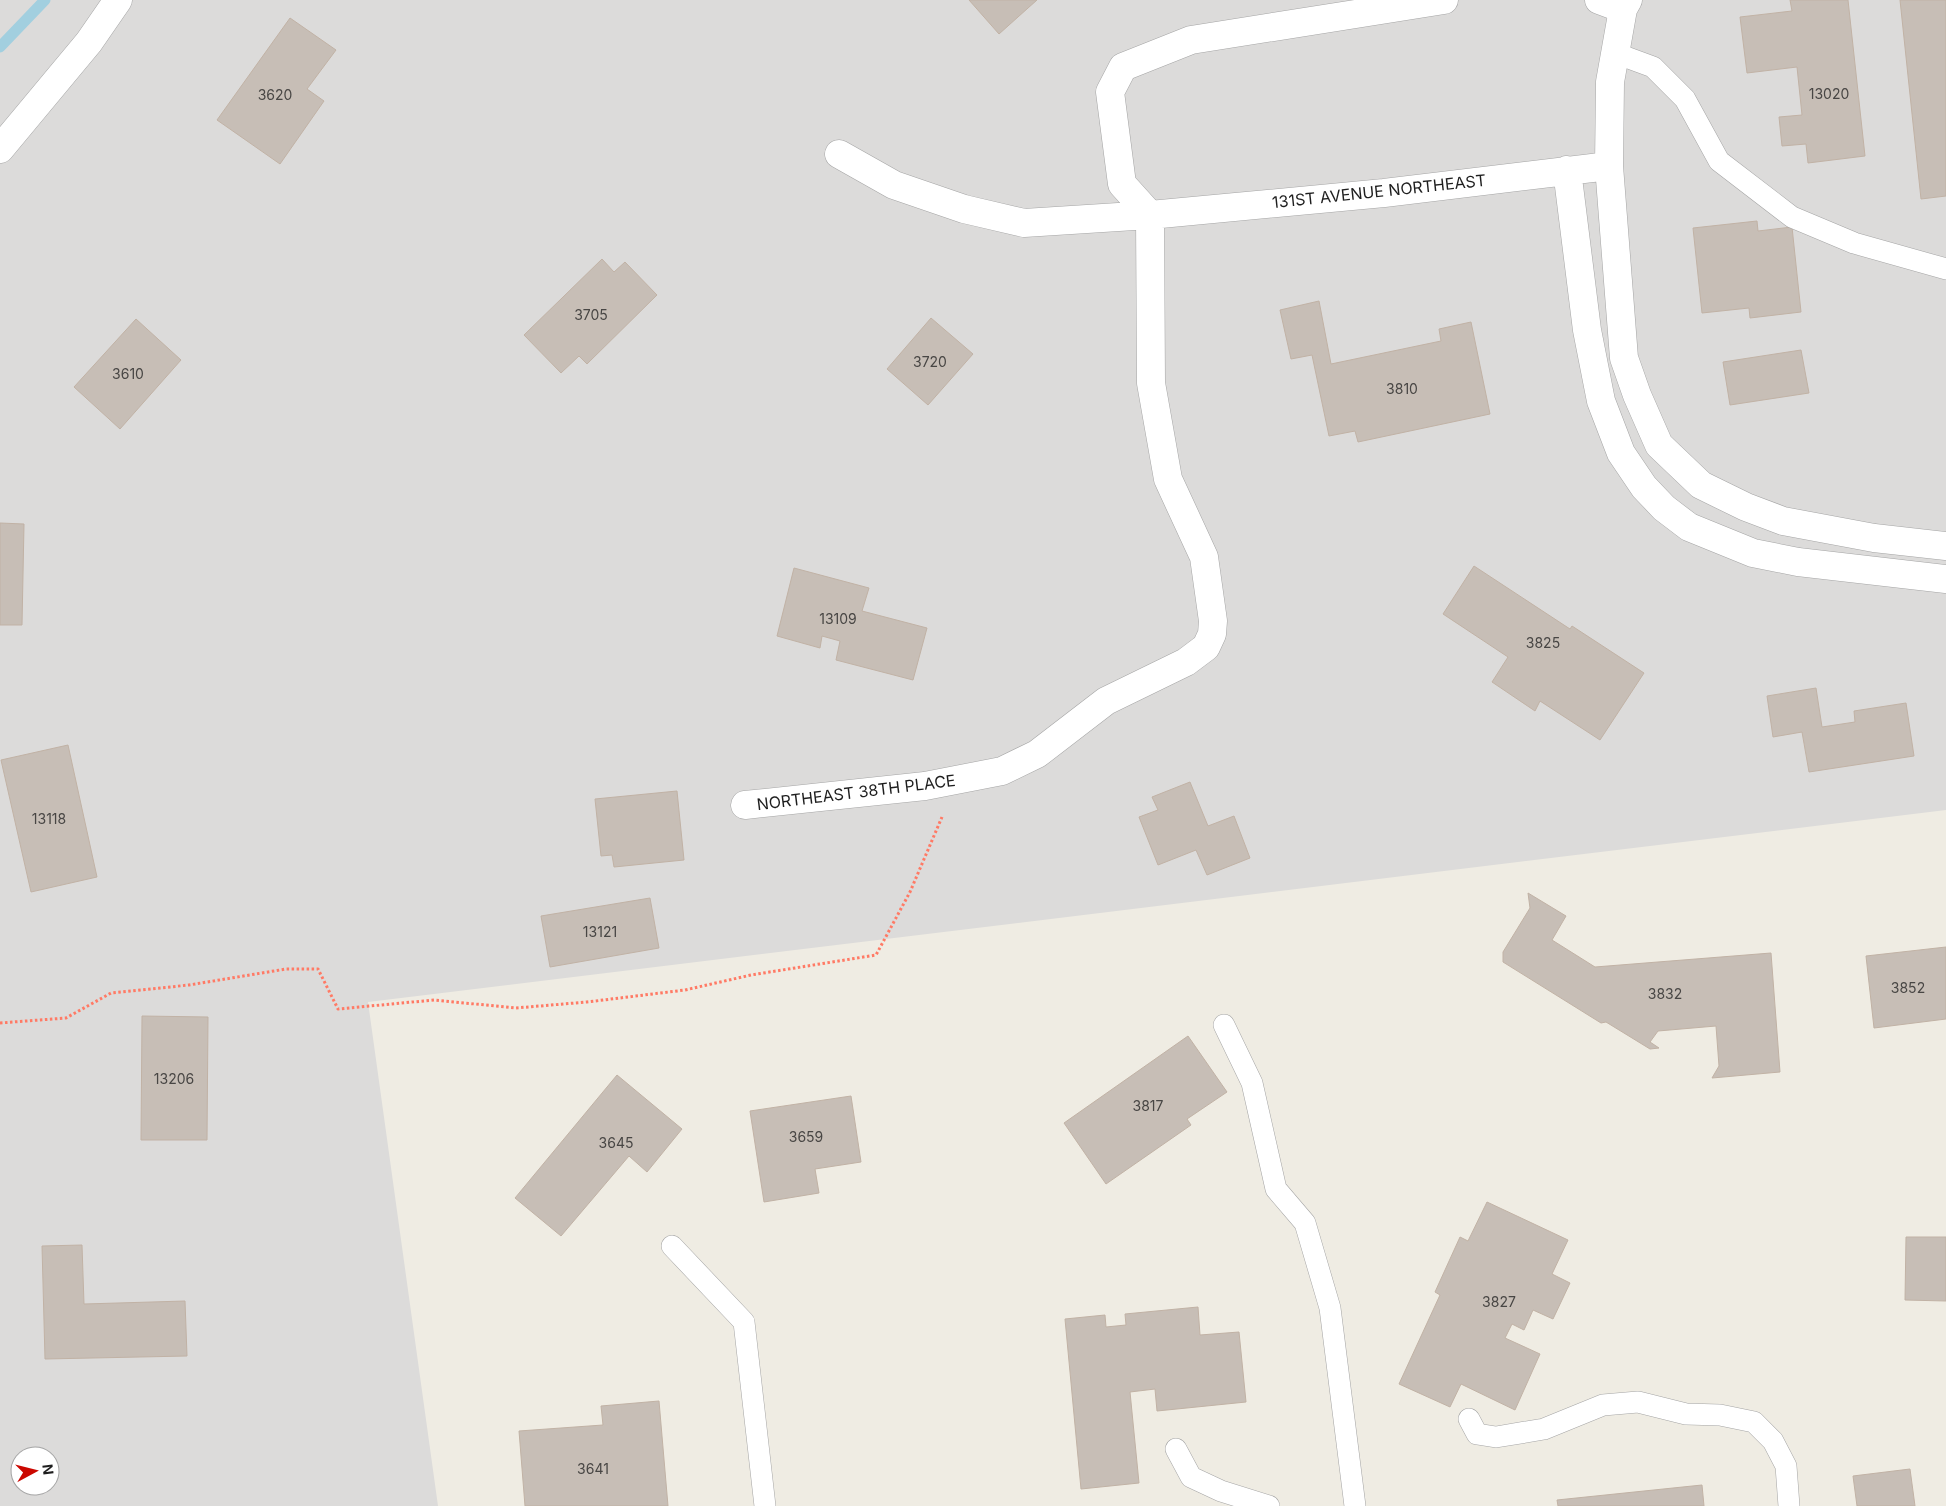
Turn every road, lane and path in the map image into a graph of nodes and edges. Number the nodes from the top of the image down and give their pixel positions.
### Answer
1 (118, 0) edge
2 (1444, 0) edge
3 (1617, 3) edge
4 (1616, 53) junction
5 (0, 149) edge
6 (839, 154) dead end
7 (1609, 166) junction
8 (1567, 170) junction
9 (1150, 215) junction
10 (1946, 269) edge
11 (1946, 546) edge
12 (1946, 579) edge
13 (962, 779) junction
14 (745, 805) dead end
15 (0, 1023) edge
16 (1224, 1025) dead end
17 (672, 1246) dead end
18 (1470, 1419) dead end
19 (1176, 1449) dead end
20 (1351, 1505) edge
21 (765, 1506) edge
22 (1268, 1506) edge
23 (1790, 1506) edge

1 - 5 street
2 - 9 street
3 - 4 street
4 - 7 street
4 - 10 lane
6 - 9 street, 131ST AVENUE NORTHEAST
7 - 8 street, 131ST AVENUE NORTHEAST
7 - 11 street
8 - 9 street, 131ST AVENUE NORTHEAST
8 - 12 street
9 - 13 street, NORTHEAST 38TH PLACE
13 - 14 street, NORTHEAST 38TH PLACE
13 - 15 path
16 - 20 lane
17 - 21 lane
18 - 23 lane
19 - 22 lane

